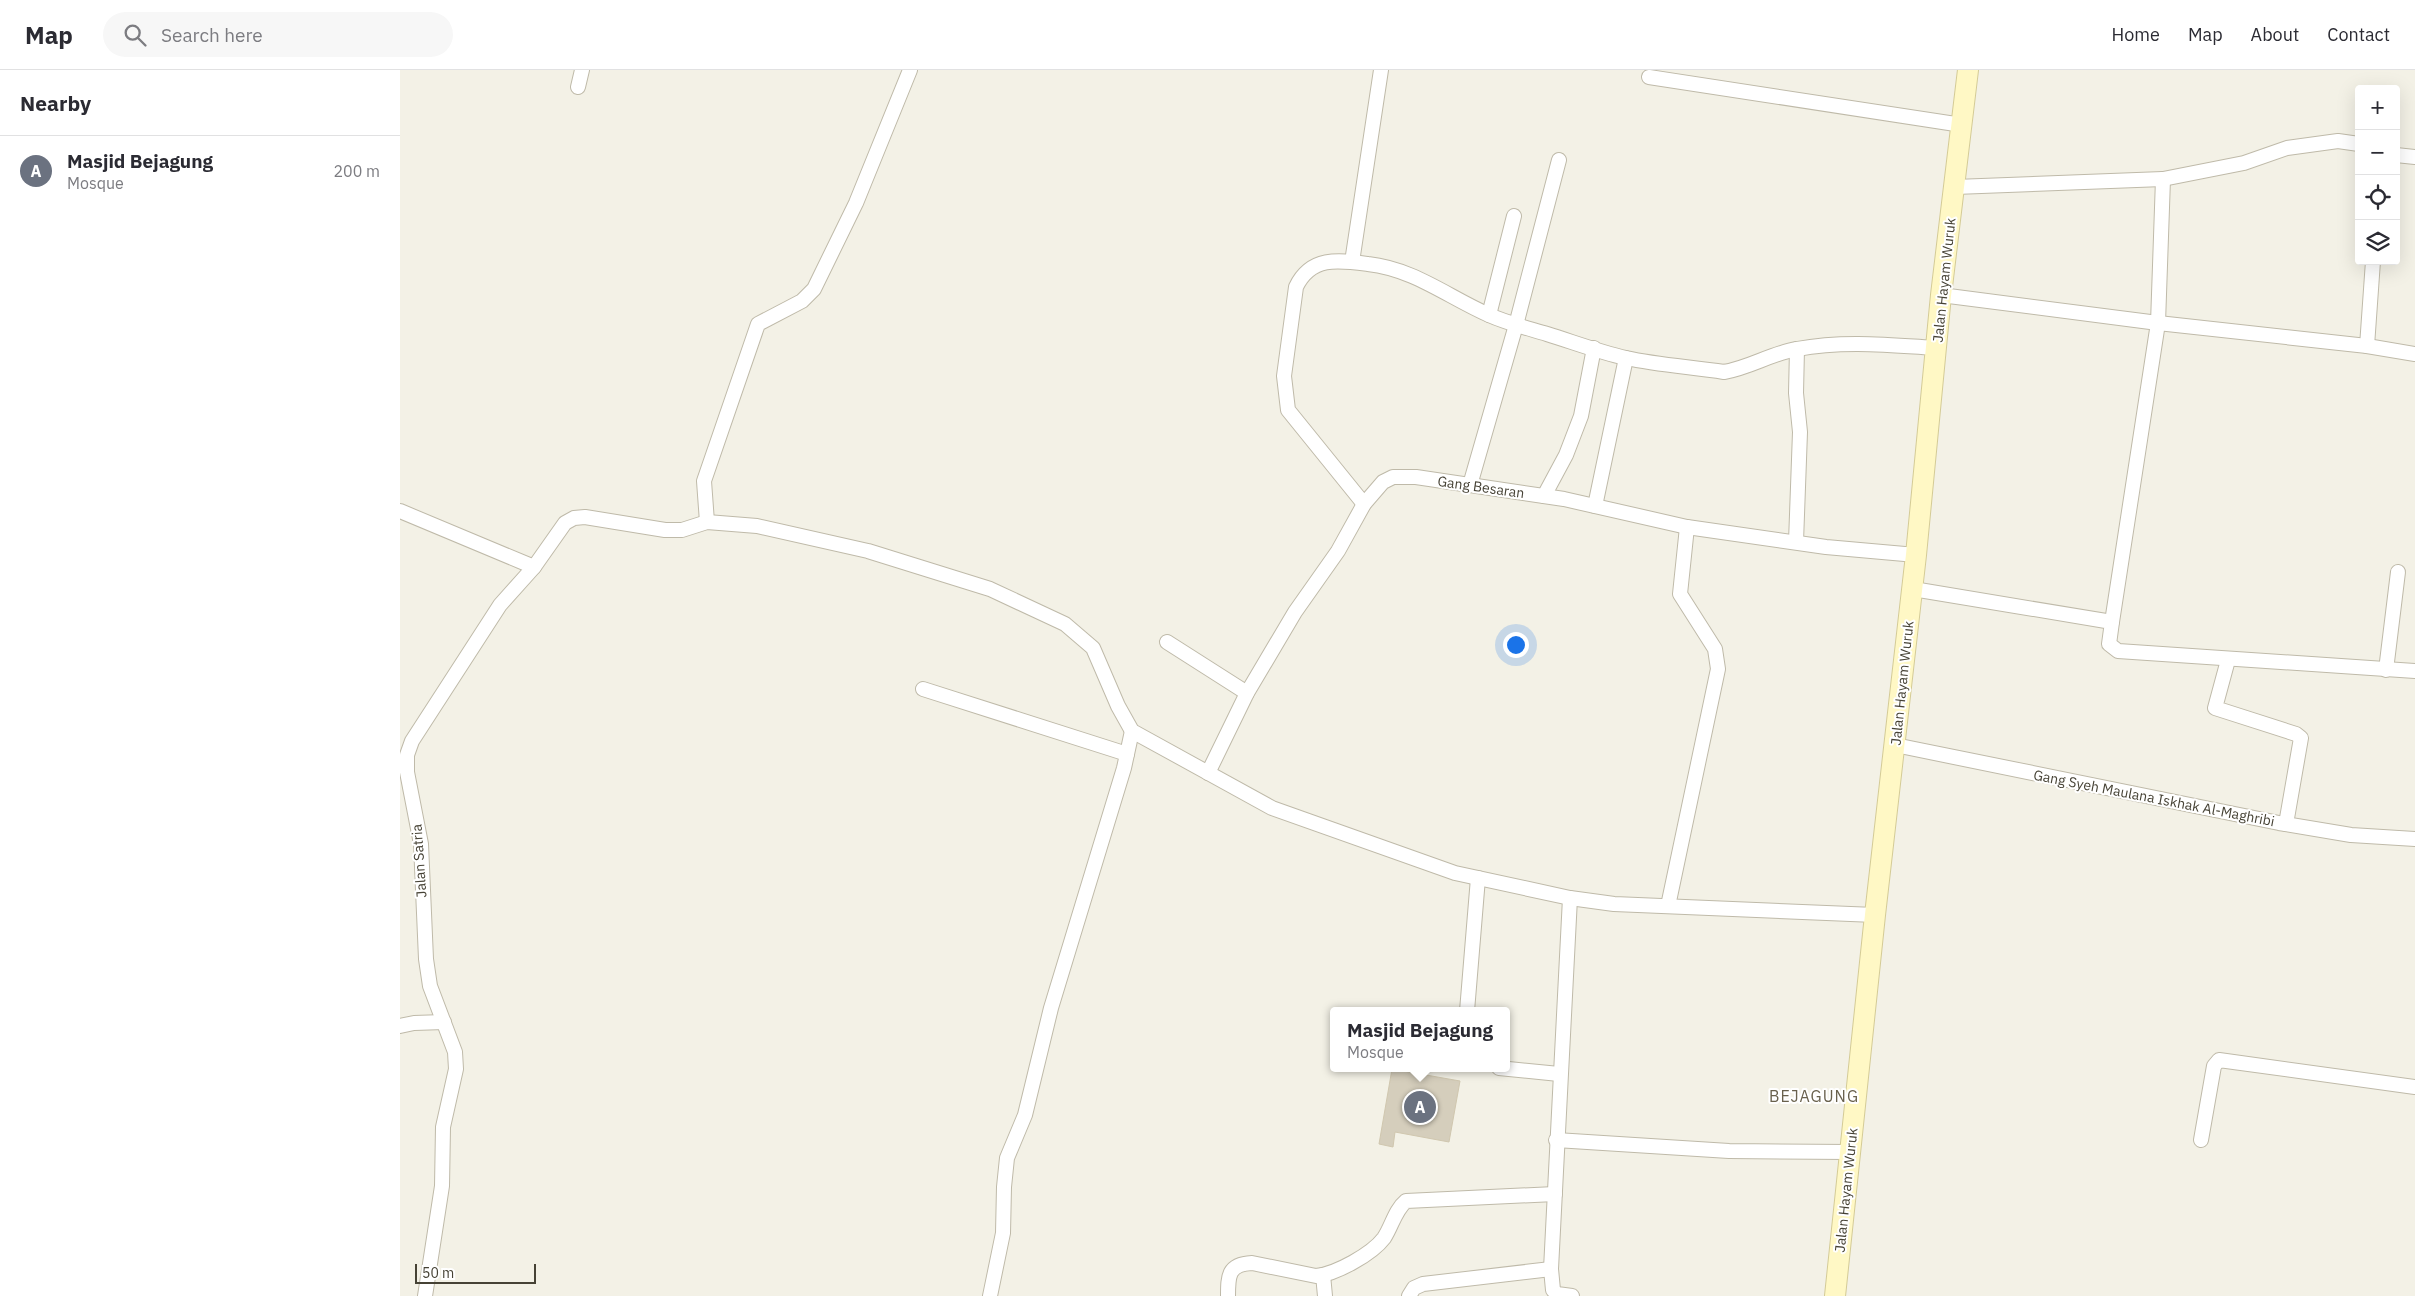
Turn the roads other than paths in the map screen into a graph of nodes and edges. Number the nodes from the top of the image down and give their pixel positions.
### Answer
1 (582, 70) edge
2 (910, 70) edge
3 (1381, 70) edge
4 (1965, 70) edge
5 (1649, 77) dead end
6 (578, 87) dead end
7 (1962, 125) junction
8 (2355, 143) edge
9 (2400, 155) edge
10 (2415, 157) edge
11 (1559, 160) dead end
12 (2163, 179) junction
13 (1955, 186) junction
14 (1514, 216) dead end
15 (1352, 262) junction
16 (2373, 265) edge
17 (1942, 295) junction
18 (1489, 315) junction
19 (2158, 323) junction
20 (1516, 325) junction
21 (2367, 346) junction
22 (1594, 348) junction
23 (1797, 348) junction
24 (1936, 348) junction
25 (2415, 354) edge
26 (1626, 358) junction
27 (1470, 485) junction
28 (1544, 496) junction
29 (1364, 504) junction
30 (1596, 506) junction
31 (400, 511) edge
32 (707, 522) junction
33 (1687, 527) junction
34 (1796, 542) junction
35 (1916, 555) junction
36 (534, 567) junction
37 (2398, 572) dead end
38 (1913, 590) junction
39 (2112, 622) junction
40 (1167, 642) dead end
41 (2228, 660) junction
42 (2386, 670) junction
43 (2415, 671) edge
44 (923, 689) dead end
45 (1247, 694) junction
46 (1132, 731) junction
47 (1895, 745) junction
48 (1127, 754) junction
49 (1208, 773) junction
50 (2286, 824) junction
51 (2415, 839) edge
52 (1478, 878) junction
53 (1570, 898) junction
54 (1668, 906) junction
55 (1875, 915) junction
56 (1467, 1007) edge
57 (444, 1022) junction
58 (400, 1026) edge
59 (1510, 1069) edge
60 (1559, 1074) junction
61 (2415, 1087) edge
62 (1556, 1140) junction
63 (2201, 1140) dead end
64 (1850, 1152) junction
65 (1555, 1194) junction
66 (1551, 1269) junction
67 (1323, 1275) junction
68 (424, 1296) edge
69 (990, 1296) edge
70 (1228, 1296) edge
71 (1325, 1296) edge
72 (1409, 1296) edge
73 (1572, 1296) edge
74 (1837, 1296) edge

1 - 6 street
2 - 32 street
3 - 15 street
4 - 7 main road, Jalan Hayam Wuruk
5 - 7 street
7 - 13 main road, Jalan Hayam Wuruk
8 - 12 street
9 - 10 street
11 - 20 street
12 - 13 street
12 - 19 street
13 - 17 main road, Jalan Hayam Wuruk
14 - 18 street
15 - 18 street
15 - 29 street
16 - 21 street
17 - 19 street
17 - 24 main road, Jalan Hayam Wuruk
18 - 20 street
19 - 21 street
19 - 39 street
20 - 22 street
20 - 27 street
21 - 25 street
22 - 26 street
22 - 28 street
23 - 24 street
23 - 26 street
23 - 34 street
24 - 35 main road, Jalan Hayam Wuruk
26 - 30 street
27 - 28 street, Gang Besaran
27 - 29 street, Gang Besaran
28 - 30 street, Gang Besaran
29 - 45 street, Gang Besaran
30 - 33 street, Gang Besaran
31 - 36 street
32 - 36 street, Jalan Satria
32 - 46 street
33 - 34 street, Gang Besaran
33 - 54 street
34 - 35 street, Gang Besaran
35 - 38 main road, Jalan Hayam Wuruk
36 - 57 street, Jalan Satria
37 - 42 street
38 - 39 street
38 - 47 main road, Jalan Hayam Wuruk
39 - 41 street
40 - 45 street
41 - 42 street
41 - 50 street
42 - 43 street
44 - 48 street
45 - 49 street, Gang Besaran
46 - 48 street
46 - 49 street
47 - 50 street, Gang Syeh Maulana Iskhak Al-Maghribi
47 - 55 main road, Jalan Hayam Wuruk
48 - 69 street
49 - 52 street
50 - 51 street, Gang Syeh Maulana Iskhak Al-Maghribi
52 - 53 street
52 - 56 street
53 - 54 street
53 - 60 street
54 - 55 street
55 - 64 main road, Jalan Hayam Wuruk
57 - 58 street
57 - 68 street, Jalan Satria
59 - 60 street
60 - 62 street
61 - 63 street
62 - 64 street
62 - 65 street
64 - 74 main road, Jalan Hayam Wuruk
65 - 66 street
65 - 67 street
66 - 72 street
66 - 73 street
67 - 70 street
67 - 71 street

